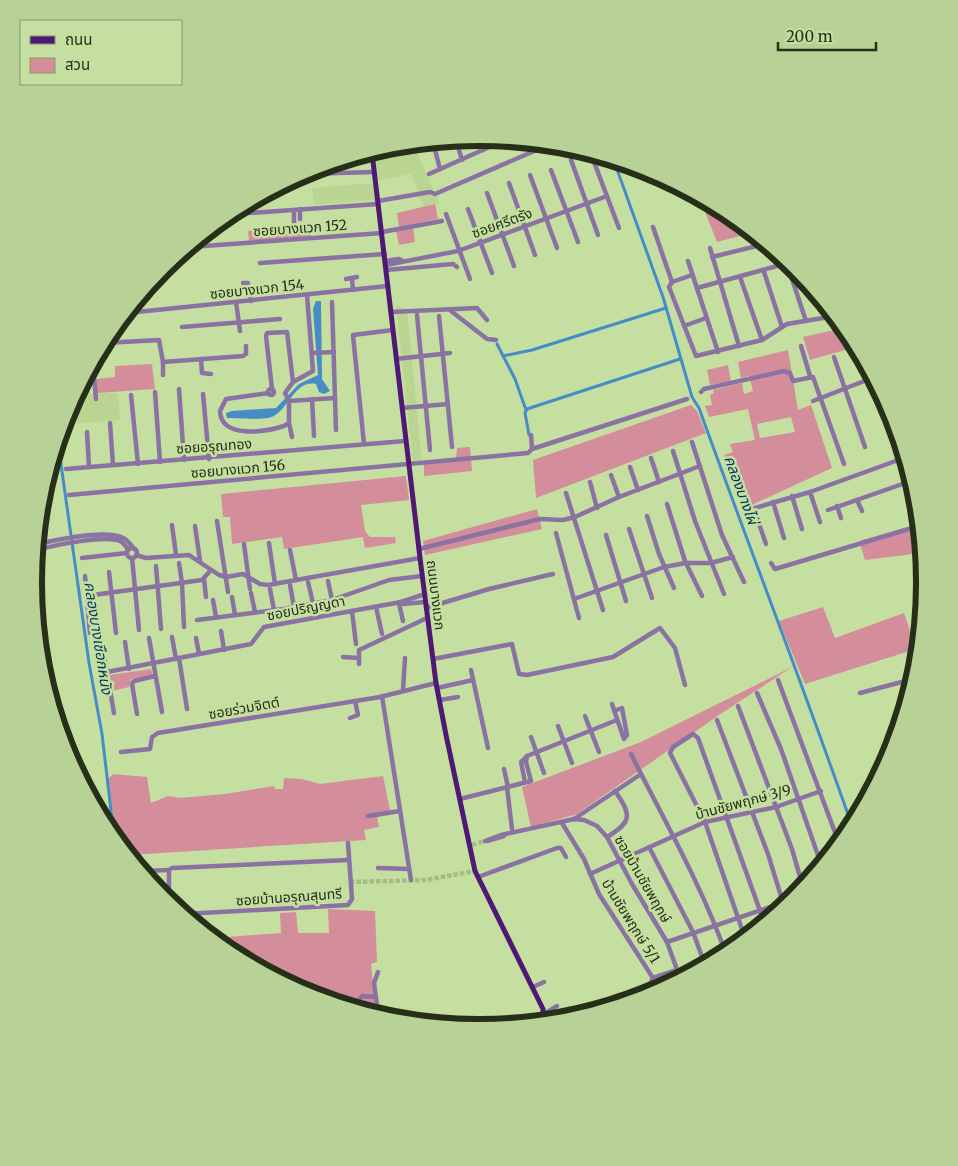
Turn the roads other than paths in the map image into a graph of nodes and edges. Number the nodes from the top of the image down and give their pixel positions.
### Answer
1 (482, 146) edge
2 (491, 146) edge
3 (458, 147) edge
4 (435, 149) edge
5 (483, 150) junction
6 (536, 150) edge
7 (373, 160) edge
8 (462, 160) junction
9 (571, 160) dead end
10 (595, 162) edge
11 (440, 169) junction
12 (551, 170) dead end
13 (374, 172) junction
14 (330, 173) edge
15 (429, 174) dead end
16 (530, 175) dead end
17 (509, 184) dead end
18 (487, 193) dead end
19 (607, 196) junction
20 (378, 203) junction
21 (586, 204) junction
22 (468, 209) dead end
23 (294, 210) junction
24 (300, 210) junction
25 (566, 211) junction
26 (248, 213) edge
27 (446, 214) dead end
28 (546, 219) junction
29 (300, 220) dead end
30 (442, 221) dead end
31 (294, 224) dead end
32 (524, 227) junction
33 (653, 227) dead end
34 (619, 228) dead end
35 (382, 233) junction
36 (598, 235) dead end
37 (503, 236) junction
38 (578, 242) dead end
39 (481, 243) junction
40 (202, 246) edge
41 (756, 246) edge
42 (557, 248) dead end
43 (710, 248) dead end
44 (458, 251) junction
45 (385, 254) junction
46 (535, 255) dead end
47 (712, 257) junction
48 (688, 261) dead end
49 (260, 263) dead end
50 (386, 265) junction
51 (514, 266) dead end
52 (457, 267) dead end
53 (780, 267) edge
54 (764, 272) junction
55 (492, 273) dead end
56 (692, 275) junction
57 (740, 277) junction
58 (346, 279) dead end
59 (470, 279) dead end
60 (793, 279) edge
61 (672, 282) junction
62 (719, 282) junction
63 (243, 283) dead end
64 (388, 286) junction
65 (697, 288) junction
66 (353, 290) junction
67 (307, 296) junction
68 (251, 301) junction
69 (236, 302) junction
70 (332, 302) dead end
71 (451, 311) junction
72 (137, 312) edge
73 (391, 312) junction
74 (417, 315) dead end
75 (439, 316) dead end
76 (825, 317) edge
77 (706, 318) junction
78 (280, 319) dead end
79 (487, 320) dead end
80 (806, 321) junction
81 (238, 322) junction
82 (684, 326) junction
83 (782, 326) junction
84 (182, 328) dead end
85 (393, 330) junction
86 (240, 331) dead end
87 (496, 340) dead end
88 (762, 340) junction
89 (115, 342) edge
90 (246, 346) dead end
91 (739, 346) junction
92 (800, 346) dead end
93 (334, 352) junction
94 (718, 352) junction
95 (314, 353) junction
96 (450, 353) dead end
97 (443, 354) junction
98 (420, 356) junction
99 (834, 358) dead end
100 (201, 359) junction
101 (396, 359) junction
102 (163, 362) junction
103 (211, 374) dead end
104 (162, 375) dead end
105 (810, 376) junction
106 (94, 378) edge
107 (865, 381) edge
108 (293, 382) junction
109 (179, 389) dead end
110 (845, 389) junction
111 (272, 391) junction
112 (155, 392) dead end
113 (701, 392) dead end
114 (203, 394) dead end
115 (131, 395) dead end
116 (287, 397) junction
117 (312, 398) junction
118 (335, 398) junction
119 (820, 398) junction
120 (96, 399) dead end
121 (686, 399) dead end
122 (813, 401) dead end
123 (448, 404) junction
124 (426, 406) junction
125 (402, 408) junction
126 (290, 423) junction
127 (110, 424) dead end
128 (336, 430) dead end
129 (87, 432) dead end
130 (531, 435) dead end
131 (314, 436) dead end
132 (292, 437) dead end
133 (405, 441) junction
134 (692, 442) dead end
135 (364, 444) junction
136 (452, 447) dead end
137 (866, 447) dead end
138 (532, 449) junction
139 (430, 450) dead end
140 (673, 451) dead end
141 (651, 458) dead end
142 (209, 459) junction
143 (184, 460) junction
144 (898, 460) edge
145 (160, 462) junction
146 (138, 464) junction
147 (844, 464) dead end
148 (113, 465) junction
149 (408, 465) junction
150 (700, 466) junction
151 (89, 467) junction
152 (630, 467) dead end
153 (66, 469) dead end
154 (612, 475) dead end
155 (680, 475) junction
156 (590, 482) dead end
157 (659, 482) junction
158 (904, 484) edge
159 (638, 490) junction
160 (810, 492) junction
161 (566, 493) dead end
162 (69, 495) dead end
163 (792, 496) junction
164 (620, 497) junction
165 (857, 500) junction
166 (773, 502) junction
167 (666, 504) dead end
168 (837, 506) junction
169 (597, 508) junction
170 (754, 509) junction
171 (748, 510) dead end
172 (828, 510) dead end
173 (862, 511) dead end
174 (647, 516) dead end
175 (575, 518) junction
176 (841, 518) dead end
177 (216, 521) dead end
178 (820, 522) dead end
179 (172, 525) dead end
180 (195, 526) dead end
181 (912, 528) edge
182 (629, 529) dead end
183 (802, 529) dead end
184 (556, 533) dead end
185 (606, 535) dead end
186 (784, 538) dead end
187 (90, 539) junction
188 (269, 542) dead end
189 (44, 544) edge
190 (51, 544) junction
191 (244, 544) dead end
192 (766, 544) dead end
193 (44, 547) edge
194 (134, 548) junction
195 (419, 549) junction
196 (290, 550) dead end
197 (128, 552) junction
198 (176, 555) junction
199 (134, 557) junction
200 (732, 557) junction
201 (82, 558) dead end
202 (420, 558) junction
203 (200, 561) junction
204 (711, 562) junction
205 (179, 563) dead end
206 (686, 563) junction
207 (770, 563) dead end
208 (156, 566) dead end
209 (664, 567) junction
210 (211, 570) junction
211 (109, 572) dead end
212 (553, 574) dead end
213 (644, 574) junction
214 (85, 576) dead end
215 (248, 576) junction
216 (422, 576) junction
217 (226, 577) junction
218 (204, 579) junction
219 (296, 580) junction
220 (328, 580) dead end
221 (308, 582) dead end
222 (620, 582) junction
223 (744, 582) dead end
224 (182, 583) junction
225 (275, 584) junction
226 (290, 585) dead end
227 (159, 586) junction
228 (674, 588) dead end
229 (136, 589) junction
230 (270, 589) dead end
231 (597, 591) junction
232 (112, 592) junction
233 (424, 594) junction
234 (724, 594) dead end
235 (86, 596) junction
236 (702, 596) dead end
237 (206, 597) dead end
238 (574, 598) junction
239 (652, 598) dead end
240 (213, 600) dead end
241 (332, 600) junction
242 (626, 601) dead end
243 (400, 602) junction
244 (313, 603) junction
245 (426, 605) junction
246 (294, 607) junction
247 (376, 607) junction
248 (274, 610) junction
249 (603, 610) dead end
250 (352, 611) junction
251 (255, 612) junction
252 (235, 615) junction
253 (216, 617) junction
254 (427, 618) junction
255 (579, 618) dead end
256 (197, 620) dead end
257 (403, 621) dead end
258 (184, 627) dead end
259 (161, 629) dead end
260 (139, 630) dead end
261 (221, 631) dead end
262 (90, 633) dead end
263 (116, 633) dead end
264 (382, 634) dead end
265 (172, 637) dead end
266 (149, 638) dead end
267 (196, 638) dead end
268 (101, 640) dead end
269 (125, 642) dead end
270 (356, 644) dead end
271 (224, 650) junction
272 (199, 654) junction
273 (343, 657) dead end
274 (178, 658) junction
275 (359, 658) junction
276 (405, 658) dead end
277 (433, 659) junction
278 (154, 664) junction
279 (359, 664) dead end
280 (129, 669) junction
281 (471, 670) dead end
282 (107, 672) junction
283 (156, 676) junction
284 (473, 680) junction
285 (778, 680) dead end
286 (904, 681) edge
287 (437, 686) junction
288 (685, 686) dead end
289 (403, 690) junction
290 (757, 693) dead end
291 (860, 693) dead end
292 (382, 696) junction
293 (458, 697) dead end
294 (440, 700) junction
295 (355, 701) junction
296 (612, 704) dead end
297 (738, 706) dead end
298 (187, 709) dead end
299 (162, 712) dead end
300 (614, 712) junction
301 (114, 713) dead end
302 (137, 714) dead end
303 (585, 716) dead end
304 (350, 718) dead end
305 (617, 720) junction
306 (717, 720) dead end
307 (558, 726) dead end
308 (591, 731) junction
309 (531, 737) dead end
310 (564, 741) junction
311 (488, 748) dead end
312 (121, 752) dead end
313 (537, 752) junction
314 (599, 752) dead end
315 (631, 754) dead end
316 (527, 756) junction
317 (572, 763) dead end
318 (504, 769) dead end
319 (544, 773) dead end
320 (641, 774) junction
321 (525, 782) junction
322 (508, 787) junction
323 (615, 791) junction
324 (821, 791) junction
325 (460, 799) junction
326 (799, 799) junction
327 (776, 807) junction
328 (400, 811) junction
329 (752, 812) junction
330 (368, 816) dead end
331 (728, 817) junction
332 (574, 819) junction
333 (705, 822) junction
334 (562, 823) junction
335 (512, 830) dead end
336 (836, 834) edge
337 (673, 836) junction
338 (607, 837) junction
339 (486, 841) tunnel mouth
340 (348, 844) dead end
341 (649, 847) junction
342 (566, 857) dead end
343 (819, 857) edge
344 (348, 860) junction
345 (620, 861) junction
346 (378, 868) dead end
347 (409, 869) junction
348 (169, 870) junction
349 (151, 871) edge
350 (590, 874) junction
351 (478, 877) junction
352 (800, 878) edge
353 (411, 880) dead end
354 (169, 891) edge
355 (781, 898) edge
356 (770, 908) edge
357 (760, 911) junction
358 (194, 913) edge
359 (762, 915) edge
360 (738, 918) junction
361 (715, 925) junction
362 (742, 931) edge
363 (694, 932) junction
364 (667, 942) junction
365 (723, 945) edge
366 (703, 958) edge
367 (677, 970) joint
368 (378, 972) dead end
369 (652, 981) joint
370 (544, 982) dead end
371 (533, 987) junction
372 (376, 997) junction
373 (359, 1000) joint
374 (353, 1001) edge
375 (557, 1006) dead end
376 (377, 1007) edge
377 (549, 1014) edge
378 (543, 1015) edge

1 - 5 street
2 - 5 street
3 - 8 street
4 - 11 street
5 - 8 street
6 - 20 street
7 - 13 main road, ถนนบางแวก
8 - 11 street
9 - 21 street
10 - 19 street
11 - 15 street
12 - 25 street
13 - 14 street
13 - 20 main road, ถนนบางแวก
16 - 28 street
17 - 32 street
18 - 37 street
19 - 21 street, ซอยศรีตรัง
19 - 34 street
20 - 24 street
20 - 35 main road, ถนนบางแวก
21 - 25 street, ซอยศรีตรัง
21 - 36 street
22 - 39 street
23 - 24 street
23 - 26 street
23 - 31 street
24 - 29 street
25 - 28 street, ซอยศรีตรัง
25 - 38 street
27 - 44 street
28 - 32 street, ซอยศรีตรัง
28 - 42 street
30 - 35 street, ซอยบางแวก 152
32 - 37 street, ซอยศรีตรัง
32 - 46 street
33 - 61 street
35 - 40 street, ซอยบางแวก 152
35 - 45 main road, ถนนบางแวก
37 - 39 street, ซอยศรีตรัง
37 - 51 street
39 - 44 street, ซอยศรีตรัง
39 - 55 street
41 - 47 street
43 - 47 street
44 - 50 street, ซอยศรีตรัง
44 - 59 street
45 - 49 street
45 - 50 main road, ถนนบางแวก
47 - 62 street
48 - 56 street
50 - 52 street
50 - 64 main road, ถนนบางแวก
53 - 54 street
54 - 57 street
54 - 83 street
56 - 61 street
56 - 65 street
57 - 62 street
57 - 88 street
58 - 66 street
60 - 80 street
61 - 82 street
62 - 65 street
62 - 91 street
63 - 68 street
64 - 66 street, ซอยบางแวก 154
64 - 73 main road, ถนนบางแวก
65 - 77 street
66 - 67 street, ซอยบางแวก 154
67 - 68 street, ซอยบางแวก 154
67 - 95 street
68 - 69 street, ซอยบางแวก 154
69 - 72 street, ซอยบางแวก 154
69 - 81 street
70 - 93 street
71 - 73 street
71 - 79 street
71 - 87 street
73 - 85 main road, ถนนบางแวก
74 - 98 street
75 - 97 street
76 - 80 street
77 - 82 street
77 - 94 street
78 - 81 street
80 - 83 street
81 - 84 street
81 - 86 street
82 - 94 street
83 - 88 street
85 - 101 main road, ถนนบางแวก
85 - 135 street
88 - 91 street
89 - 102 street
90 - 100 street
91 - 94 street
92 - 105 street
93 - 95 street
93 - 118 street
95 - 108 street
96 - 97 street
97 - 98 street
97 - 123 street
98 - 101 street
98 - 124 street
99 - 110 street
100 - 102 street
100 - 103 street
101 - 125 main road, ถนนบางแวก
102 - 104 street
105 - 113 street
105 - 119 street
106 - 120 street
107 - 110 street
108 - 111 street
108 - 116 street
109 - 143 street
110 - 119 street
110 - 137 street
111 - 116 street
111 - 126 street
112 - 145 street
114 - 142 street
115 - 146 street
116 - 117 street
116 - 126 street
117 - 118 street
117 - 131 street
118 - 128 street
119 - 122 street
119 - 147 street
121 - 138 street, ซอยบางแวก 156
123 - 124 street
123 - 136 street
124 - 125 street
124 - 139 street
125 - 133 main road, ถนนบางแวก
126 - 132 street
127 - 148 street
129 - 151 street
130 - 138 street
133 - 135 street, ซอยอรุณทอง
133 - 149 main road, ถนนบางแวก
134 - 150 street
135 - 142 street, ซอยอรุณทอง
138 - 149 street, ซอยบางแวก 156
140 - 155 street
141 - 157 street
142 - 143 street, ซอยอรุณทอง
143 - 145 street, ซอยอรุณทอง
144 - 160 street
145 - 146 street, ซอยอรุณทอง
146 - 148 street, ซอยอรุณทอง
148 - 151 street, ซอยอรุณทอง
149 - 162 street, ซอยบางแวก 156
149 - 195 main road, ถนนบางแวก
150 - 155 street
150 - 200 street
151 - 153 street, ซอยอรุณทอง
152 - 159 street
154 - 164 street
155 - 157 street
155 - 204 street
156 - 169 street
157 - 159 street
158 - 165 street
159 - 164 street
160 - 163 street
160 - 178 street
161 - 175 street
163 - 166 street
163 - 183 street
164 - 169 street
165 - 168 street
165 - 173 street
166 - 170 street
166 - 186 street
167 - 206 street
168 - 172 street
168 - 176 street
169 - 175 street
170 - 171 street
170 - 192 street
174 - 209 street
175 - 195 street
175 - 231 street
177 - 217 street
179 - 198 street
180 - 203 street
181 - 207 street
182 - 213 street
184 - 238 street
185 - 222 street
187 - 190 street
187 - 194 street
187 - 197 street
188 - 225 street
189 - 190 street
190 - 193 street
191 - 215 street
194 - 197 street
194 - 199 street
195 - 202 main road, ถนนบางแวก
196 - 219 street
197 - 199 street
197 - 201 street
198 - 199 street
198 - 203 street
199 - 229 street
200 - 204 street
200 - 223 street
202 - 216 main road, ถนนบางแวก
202 - 219 street
203 - 210 street
204 - 206 street
204 - 234 street
205 - 224 street
206 - 209 street
206 - 236 street
208 - 227 street
209 - 213 street
209 - 228 street
210 - 217 street
210 - 218 street
211 - 232 street
212 - 245 street, ซอยปริญญดา
213 - 222 street
213 - 239 street
214 - 235 street
215 - 217 street
215 - 225 street
215 - 251 street
216 - 233 main road, ถนนบางแวก
216 - 241 street
217 - 252 street
218 - 224 street
218 - 237 street
219 - 225 street
220 - 241 street
221 - 244 street
222 - 231 street
222 - 242 street
224 - 227 street
224 - 258 street
226 - 246 street
227 - 229 street
227 - 259 street
229 - 232 street
229 - 260 street
230 - 248 street
231 - 238 street
231 - 249 street
232 - 235 street
232 - 263 street
233 - 243 street, ซอยปริญญดา
233 - 245 main road, ถนนบางแวก
235 - 262 street
238 - 255 street
240 - 253 street
241 - 244 street
243 - 245 street, ซอยปริญญดา
243 - 247 street, ซอยปริญญดา
243 - 257 street
244 - 246 street
245 - 254 main road, ถนนบางแวก
246 - 248 street
247 - 250 street, ซอยปริญญดา
247 - 264 street
248 - 251 street
250 - 270 street
250 - 271 street, ซอยปริญญดา
251 - 252 street
252 - 253 street
253 - 256 street
254 - 275 street
254 - 277 main road, ถนนบางแวก
261 - 271 street
265 - 274 street
266 - 278 street
267 - 272 street
268 - 282 street
269 - 280 street
271 - 272 street, ซอยปริญญดา
272 - 274 street, ซอยปริญญดา
273 - 275 street
274 - 278 street, ซอยปริญญดา
274 - 298 street
275 - 279 street
276 - 289 street
277 - 287 main road, ถนนบางแวก
277 - 288 street
278 - 280 street, ซอยปริญญดา
278 - 283 street
280 - 282 street, ซอยปริญญดา
281 - 284 street
282 - 301 street
283 - 299 street
283 - 302 street
284 - 287 street, ซอยร่วมจิตต์
284 - 311 street
285 - 324 street
286 - 291 street
287 - 289 street, ซอยร่วมจิตต์
287 - 294 main road, ถนนบางแวก
289 - 292 street, ซอยร่วมจิตต์
290 - 326 street
292 - 295 street, ซอยร่วมจิตต์
292 - 328 street
293 - 294 street
294 - 325 main road, ถนนบางแวก
295 - 304 street
295 - 312 street, ซอยร่วมจิตต์
296 - 300 street
297 - 327 street
300 - 305 street
300 - 305 street
303 - 308 street
305 - 308 street
306 - 329 street
307 - 310 street
308 - 310 street
308 - 314 street
309 - 313 street
310 - 313 street
310 - 317 street
313 - 316 street
313 - 319 street
315 - 320 street
316 - 321 street
316 - 321 street
318 - 322 street
320 - 323 street
320 - 337 street
321 - 322 street
322 - 325 street
322 - 335 street
323 - 332 street
323 - 338 street
324 - 326 street, บ้านชัยพฤกษ์ 3/9
324 - 336 street
325 - 351 main road, ถนนบางแวก
326 - 327 street, บ้านชัยพฤกษ์ 3/9
326 - 343 street
327 - 329 street, บ้านชัยพฤกษ์ 3/9
327 - 352 street
328 - 330 street
328 - 347 street
329 - 331 street, บ้านชัยพฤกษ์ 3/9
329 - 355 street
331 - 333 street, บ้านชัยพฤกษ์ 3/9
331 - 333 street
331 - 357 street
332 - 334 street
332 - 338 street, ซอยบ้านชัยพฤกษ์
333 - 337 street, บ้านชัยพฤกษ์ 3/9
333 - 360 street
334 - 339 street
334 - 350 street, บ้านชัยพฤกษ์ 5/1
337 - 341 street, บ้านชัยพฤกษ์ 3/9
337 - 361 street
338 - 345 street, ซอยบ้านชัยพฤกษ์
340 - 344 street, ซอยบ้านอรุณสุนทรี
341 - 345 street, บ้านชัยพฤกษ์ 3/9
341 - 363 street
342 - 351 street
344 - 348 street
344 - 358 street, ซอยบ้านอรุณสุนทรี
345 - 350 street, บ้านชัยพฤกษ์ 3/9
345 - 364 street, ซอยบ้านชัยพฤกษ์
346 - 347 street
347 - 353 street
348 - 349 street
348 - 354 street
350 - 369 street, บ้านชัยพฤกษ์ 5/1
351 - 371 main road, ถนนบางแวก
356 - 357 street
357 - 359 street
357 - 360 street
360 - 361 street
360 - 362 street
361 - 363 street
361 - 365 street
363 - 364 street
363 - 366 street
364 - 367 street, ซอยบ้านชัยพฤกษ์
367 - 369 street
368 - 372 street
370 - 371 street
371 - 378 main road, ถนนบางแวก
372 - 373 street
372 - 376 street
373 - 374 street
375 - 377 street

